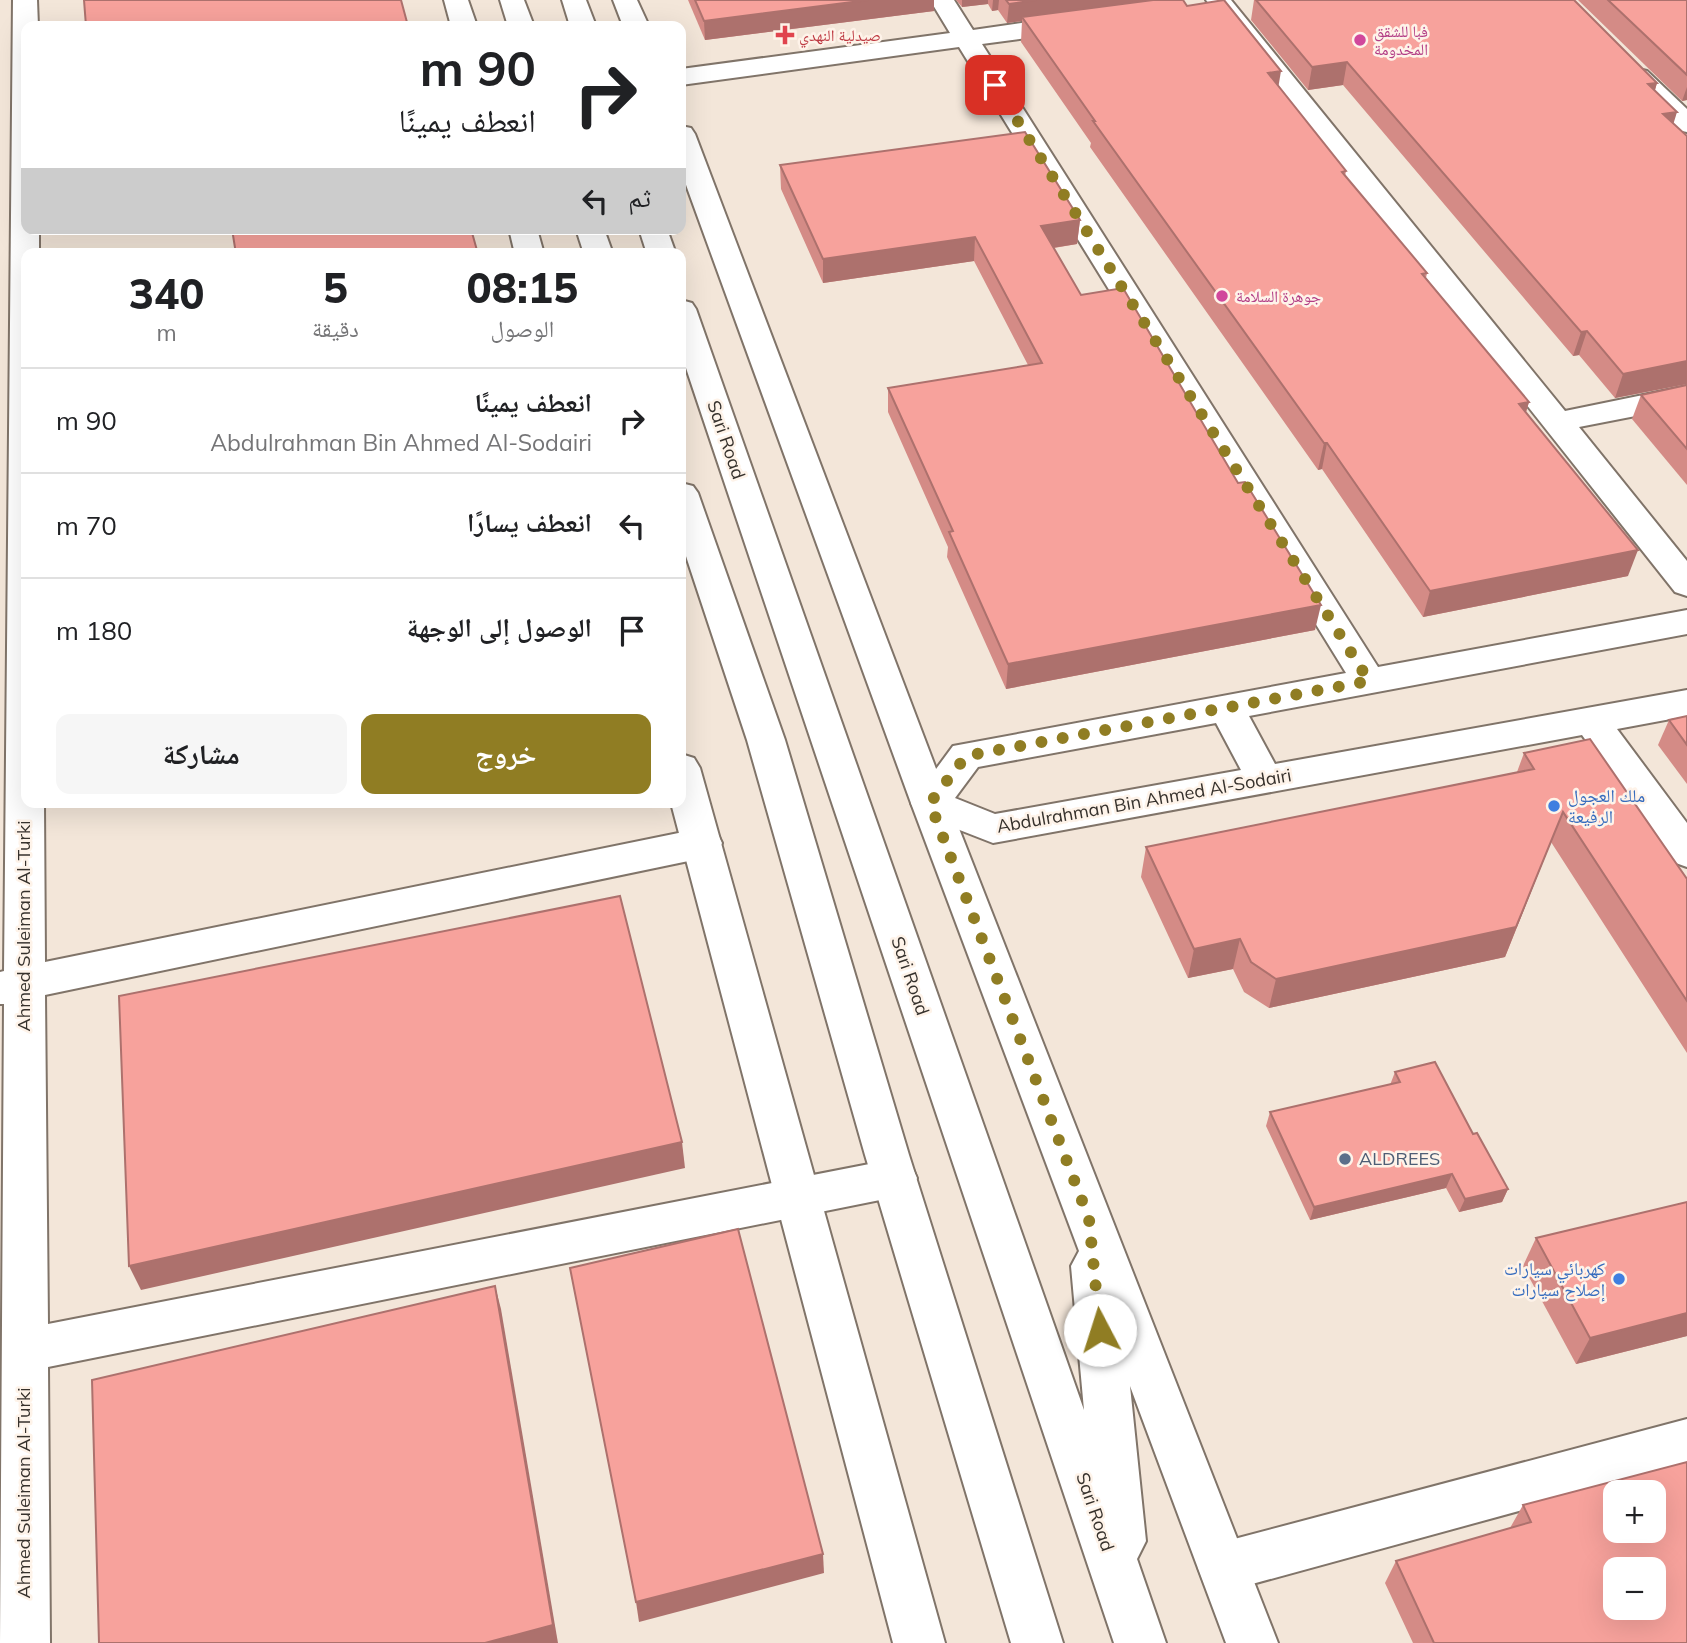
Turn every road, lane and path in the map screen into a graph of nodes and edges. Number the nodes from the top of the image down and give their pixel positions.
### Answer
1 (456, 0) edge
2 (512, 0) edge
3 (575, 0) edge
4 (625, 0) edge
5 (942, 0) edge
6 (1254, 0) edge
7 (1211, 4) edge
8 (17, 6) edge
9 (462, 21) edge
10 (519, 21) edge
11 (581, 21) edge
12 (634, 21) edge
13 (1100, 21) edge
14 (966, 39) junction
15 (1619, 57) edge
16 (686, 76) edge
17 (1687, 124) edge
18 (21, 136) edge
19 (686, 147) edge
20 (13, 294) edge
21 (686, 324) edge
22 (1687, 396) edge
23 (1557, 422) junction
24 (17, 470) edge
25 (686, 508) edge
26 (1687, 584) edge
27 (1687, 622) edge
28 (1369, 681) junction
29 (12, 701) edge
30 (1687, 703) edge
31 (1226, 707) junction
32 (1592, 722) junction
33 (1265, 780) junction
34 (686, 785) edge
35 (930, 803) junction
36 (703, 843) junction
37 (1687, 852) edge
38 (12, 985) edge
39 (895, 1178) junction
40 (796, 1198) junction
41 (1089, 1219) junction
42 (12, 1353) edge
43 (1687, 1442) edge
44 (1223, 1567) junction
45 (1133, 1624) edge
46 (24, 1643) edge
47 (919, 1643) edge
48 (1037, 1643) edge
49 (1252, 1643) edge

1 - 9 street
2 - 10 street
3 - 11 street
4 - 12 street
5 - 14 street
6 - 7 street
7 - 23 street
8 - 18 street, Ahmed Suleiman Al-Turki
13 - 14 street
14 - 16 street
14 - 28 street
15 - 17 street
18 - 20 street, Ahmed Suleiman Al-Turki
19 - 35 street
20 - 24 street, Ahmed Suleiman Al-Turki
21 - 45 street, Sari Road
22 - 23 street
23 - 26 street
24 - 29 street, Ahmed Suleiman Al-Turki
25 - 39 street
27 - 28 street
28 - 31 street
29 - 38 street, Ahmed Suleiman Al-Turki
30 - 32 street, Abdulrahman Bin Ahmed Al-Sodairi
31 - 33 street
31 - 35 street
32 - 33 street, Abdulrahman Bin Ahmed Al-Sodairi
32 - 37 street
33 - 35 street, Abdulrahman Bin Ahmed Al-Sodairi
34 - 36 street
35 - 41 street
36 - 38 street
36 - 40 street
38 - 42 street, Ahmed Suleiman Al-Turki
39 - 40 street
39 - 48 street
40 - 42 street
40 - 47 street
41 - 44 street
41 - 45 street
42 - 46 street, Ahmed Suleiman Al-Turki
43 - 44 street
44 - 49 street

